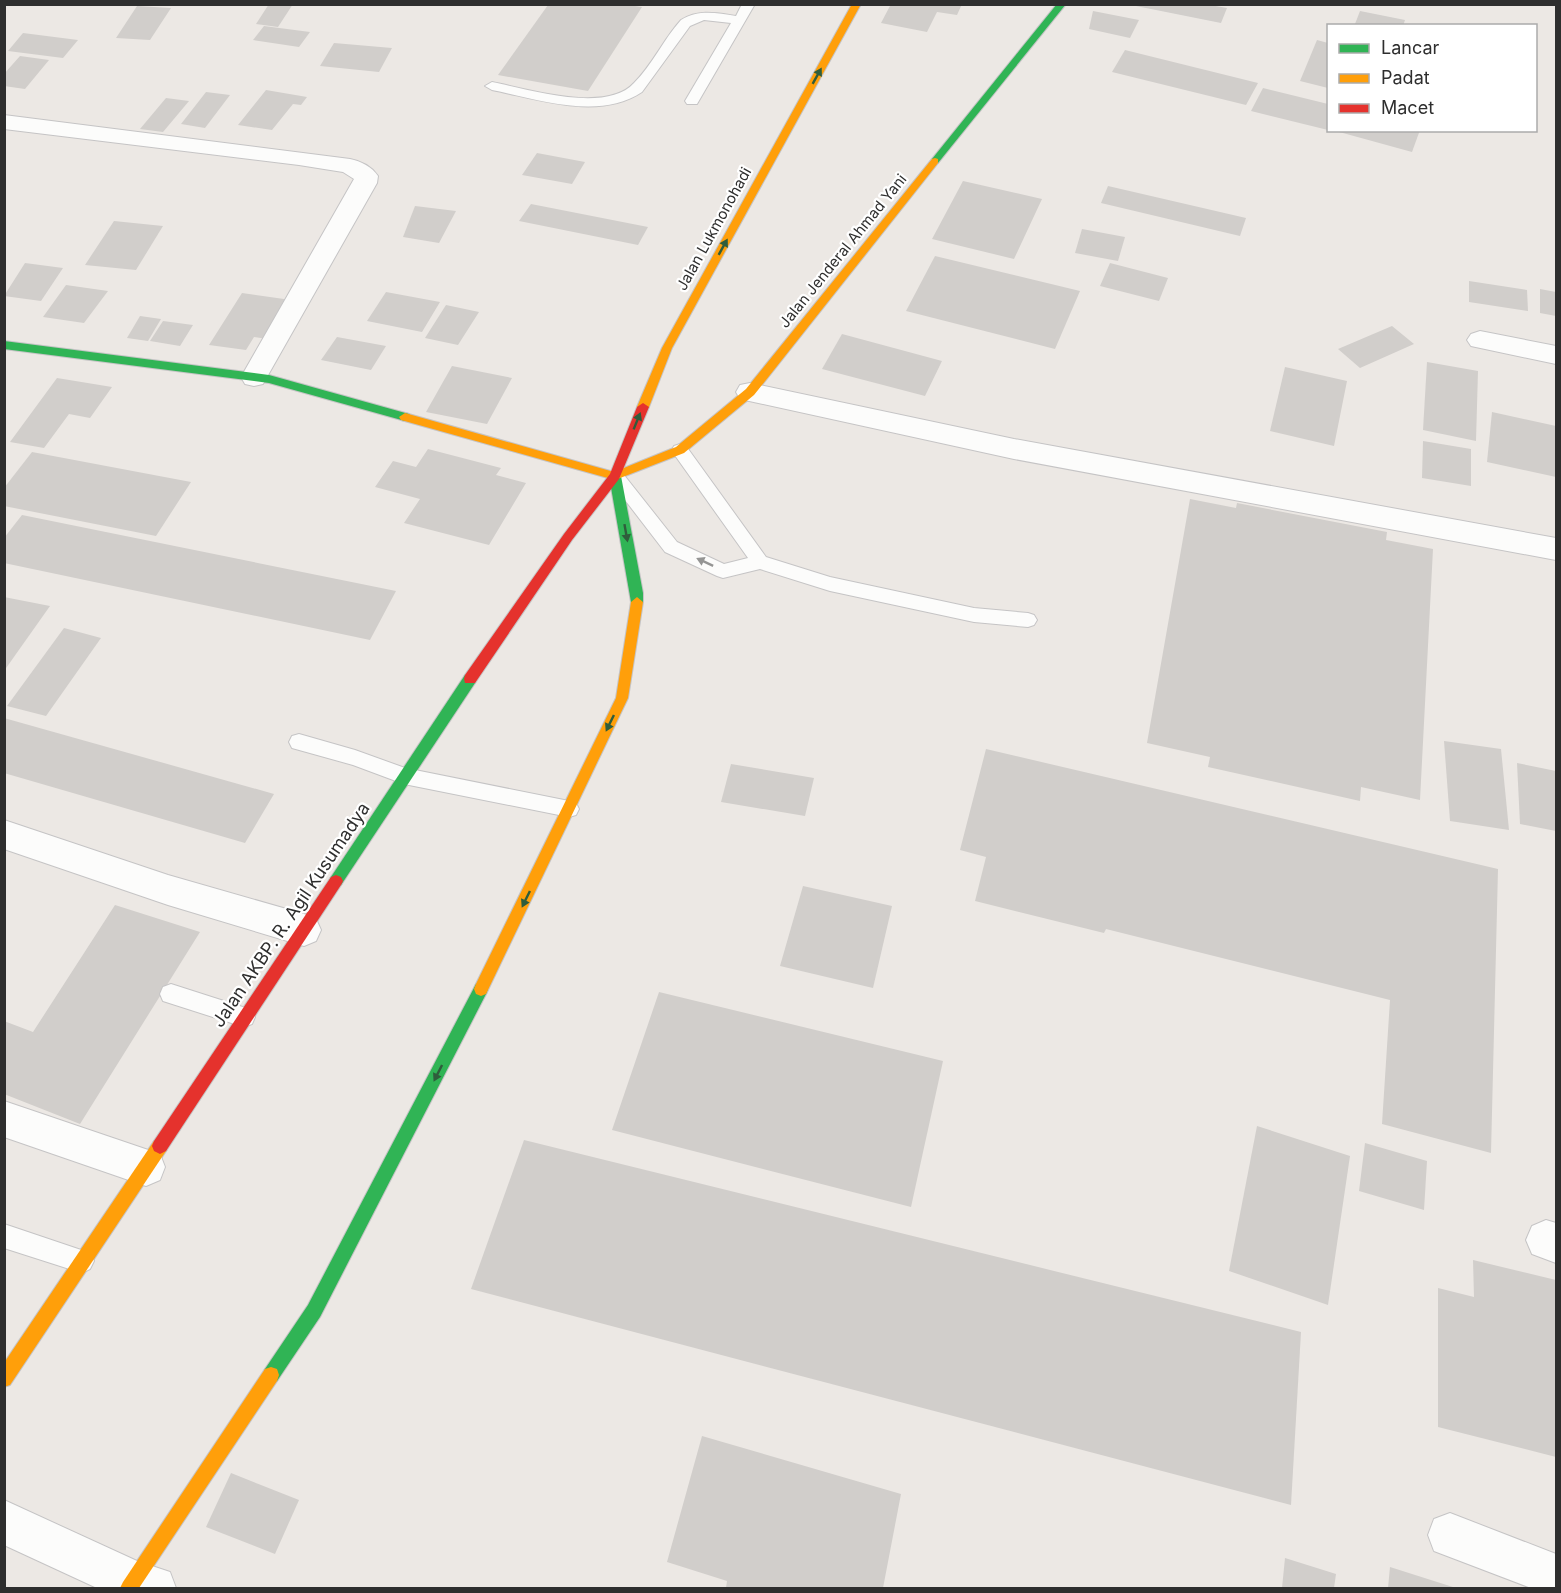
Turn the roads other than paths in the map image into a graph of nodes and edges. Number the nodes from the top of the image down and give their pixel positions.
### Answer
1 (749, 4) edge
2 (857, 4) edge
3 (1062, 4) edge
4 (739, 20) junction
5 (492, 86) dead end
6 (692, 101) dead end
7 (4, 122) edge
8 (1480, 340) dead end
9 (4, 345) edge
10 (1557, 355) edge
11 (254, 377) junction
12 (750, 392) junction
13 (680, 450) junction
14 (615, 476) junction
15 (1557, 549) edge
16 (760, 562) junction
17 (1028, 620) dead end
18 (299, 742) dead end
19 (404, 777) junction
20 (569, 809) junction
21 (4, 834) edge
22 (304, 930) junction
23 (171, 994) dead end
24 (244, 1017) junction
25 (4, 1119) edge
26 (146, 1167) junction
27 (4, 1236) edge
28 (82, 1261) junction
29 (4, 1379) edge
30 (4, 1522) edge
31 (1450, 1535) dead end
32 (1557, 1576) edge
33 (139, 1586) edge

1 - 4 lane
14 -> 2 main road, Jalan Lukmonohadi
3 - 12 main road, Jalan Jenderal Ahmad Yani
4 - 5 lane
4 - 6 lane
7 - 11 street
8 - 10 street
9 - 11 main road
11 - 14 main road
12 - 13 main road, Jalan Jenderal Ahmad Yani
12 - 15 street
13 - 14 main road, Jalan Jenderal Ahmad Yani
13 - 16 lane
16 -> 14 lane
14 - 19 main road, Jalan AKBP. R. Agil Kusumadya
14 -> 20 main road
16 - 17 lane
18 - 19 lane
19 - 20 lane
19 - 22 main road, Jalan AKBP. R. Agil Kusumadya
20 -> 33 main road
21 - 22 street
22 - 24 main road, Jalan AKBP. R. Agil Kusumadya
23 - 24 lane
24 - 26 main road, Jalan AKBP. R. Agil Kusumadya
25 - 26 street
26 - 28 main road, Jalan AKBP. R. Agil Kusumadya
27 - 28 lane
28 - 29 main road, Jalan AKBP. R. Agil Kusumadya
30 - 33 street
31 - 32 street

